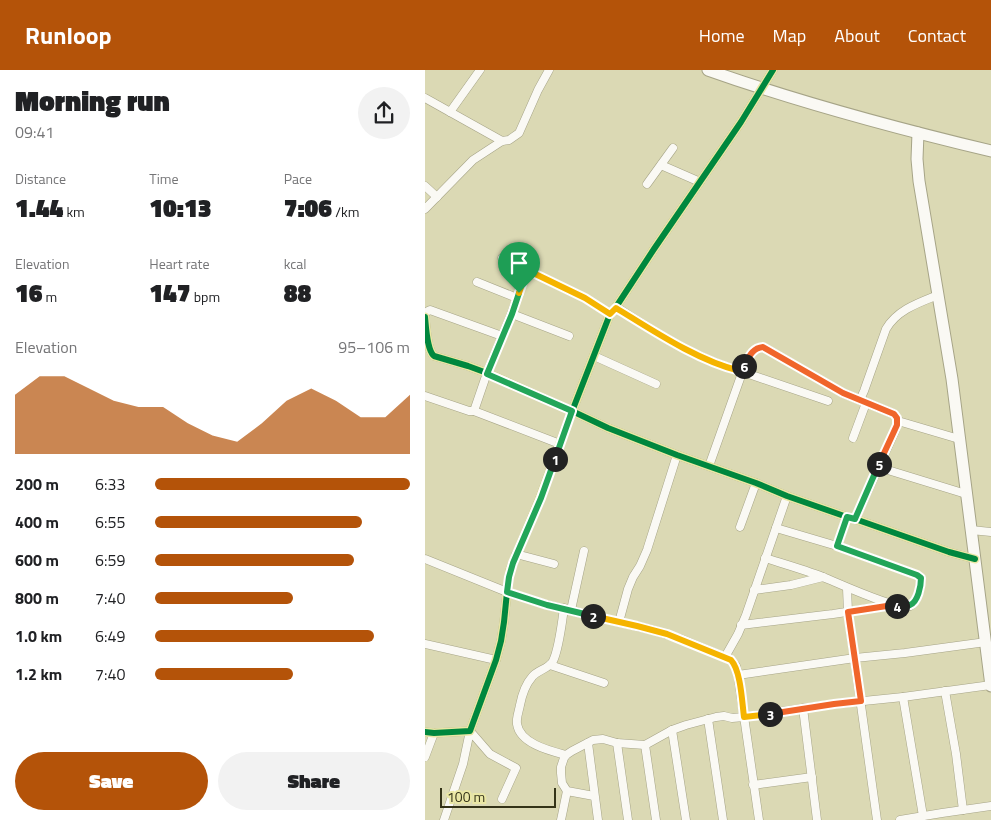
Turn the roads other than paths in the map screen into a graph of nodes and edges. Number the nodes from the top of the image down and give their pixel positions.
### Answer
1 (480, 70) edge
2 (549, 70) edge
3 (708, 70) edge
4 (773, 70) edge
5 (761, 89) junction
6 (425, 98) edge
7 (450, 112) junction
8 (919, 133) junction
9 (502, 141) junction
10 (673, 148) dead end
11 (991, 151) edge
12 (661, 165) junction
13 (700, 182) junction
14 (647, 184) dead end
15 (425, 186) edge
16 (437, 197) junction
17 (425, 210) edge
18 (502, 258) dead end
19 (527, 270) junction
20 (477, 282) dead end
21 (938, 295) junction
22 (517, 298) junction
23 (613, 311) junction
24 (512, 314) junction
25 (425, 315) edge
26 (502, 336) junction
27 (569, 336) dead end
28 (594, 356) junction
29 (741, 372) junction
30 (487, 374) junction
31 (656, 384) dead end
32 (425, 396) edge
33 (828, 401) dead end
34 (863, 402) junction
35 (474, 411) junction
36 (572, 411) junction
37 (898, 421) junction
38 (853, 438) dead end
39 (959, 439) junction
40 (560, 444) junction
41 (677, 455) junction
42 (709, 466) junction
43 (878, 467) junction
44 (756, 483) junction
45 (966, 494) junction
46 (787, 496) junction
47 (851, 518) junction
48 (740, 527) dead end
49 (776, 528) junction
50 (971, 530) junction
51 (991, 532) edge
52 (837, 546) junction
53 (585, 551) dead end
54 (516, 554) junction
55 (765, 558) junction
56 (425, 559) edge
57 (975, 559) junction
58 (554, 564) dead end
59 (823, 577) junction
60 (847, 588) junction
61 (755, 590) junction
62 (507, 592) junction
63 (893, 605) junction
64 (567, 609) junction
65 (848, 612) junction
66 (987, 619) edge
67 (619, 622) junction
68 (741, 625) junction
69 (986, 642) junction
70 (425, 644) edge
71 (725, 657) junction
72 (855, 658) junction
73 (496, 660) junction
74 (550, 665) junction
75 (738, 675) junction
76 (604, 682) dead end
77 (991, 685) edge
78 (945, 691) junction
79 (903, 697) junction
80 (861, 701) junction
81 (803, 708) junction
82 (744, 717) junction
83 (708, 719) junction
84 (672, 730) junction
85 (470, 731) junction
86 (425, 732) edge
87 (434, 733) junction
88 (617, 743) junction
89 (588, 744) junction
90 (645, 745) junction
91 (566, 754) junction
92 (425, 757) edge
93 (812, 777) junction
94 (753, 785) junction
95 (567, 791) junction
96 (594, 796) junction
97 (502, 800) dead end
98 (991, 806) edge
99 (963, 810) junction
100 (923, 816) junction
101 (444, 820) edge
102 (561, 820) edge
103 (598, 820) edge
104 (628, 820) edge
105 (656, 820) edge
106 (686, 820) edge
107 (723, 820) edge
108 (759, 820) edge
109 (817, 820) edge
110 (877, 820) edge
111 (900, 820) edge

1 - 7 street
2 - 9 street
3 - 5 street
4 - 5 street
5 - 8 street
5 - 13 street
6 - 7 street
7 - 9 street
8 - 11 street
8 - 21 street
9 - 16 street
10 - 12 street
12 - 13 street
12 - 14 street
13 - 23 street
15 - 16 street
16 - 17 street
18 - 19 street
19 - 22 street
19 - 23 street
20 - 22 street
21 - 34 street
21 - 39 street
22 - 24 street
23 - 28 street
23 - 29 street
24 - 26 street
24 - 27 street
25 - 26 street
25 - 30 street
26 - 30 street
28 - 31 street
28 - 36 street
29 - 33 street
29 - 34 street
29 - 42 street
30 - 35 street
30 - 36 street
32 - 35 street
34 - 37 street
34 - 38 street
35 - 40 street
36 - 40 street
36 - 41 street
37 - 39 street
37 - 43 street
39 - 45 street
40 - 54 street
41 - 42 street
41 - 67 street
42 - 44 street
43 - 45 street
43 - 47 street
44 - 46 street
44 - 48 street
45 - 50 street
46 - 47 street
46 - 49 street
47 - 52 street
47 - 57 street
49 - 52 street
49 - 55 street
50 - 51 street
50 - 57 street
52 - 63 street
53 - 64 street
54 - 58 street
54 - 62 street
55 - 59 street
55 - 61 street
56 - 62 street
57 - 66 street
59 - 60 street
59 - 61 street
60 - 63 street
60 - 65 street
61 - 68 street
62 - 64 street
62 - 73 street
63 - 65 street
64 - 67 street
64 - 74 street
65 - 68 street
65 - 72 street
66 - 69 street
67 - 71 street
68 - 71 street
69 - 72 street
69 - 77 street
70 - 73 street
71 - 75 street
72 - 75 street
72 - 80 street
73 - 85 street
74 - 76 street
74 - 91 street
75 - 82 street
77 - 78 street
78 - 79 street
78 - 99 street
79 - 80 street
79 - 100 street
80 - 81 street
80 - 110 street
81 - 82 street
81 - 93 street
82 - 83 street
82 - 94 street
83 - 84 street
83 - 107 street
84 - 90 street
84 - 106 street
85 - 87 street
85 - 97 street
85 - 101 street
86 - 87 street
87 - 92 street
88 - 89 street
88 - 90 street
88 - 104 street
89 - 91 street
89 - 96 street
90 - 105 street
91 - 95 street
93 - 94 street
93 - 109 street
94 - 108 street
95 - 96 street
95 - 102 street
96 - 103 street
98 - 99 street
99 - 100 street
100 - 111 street

